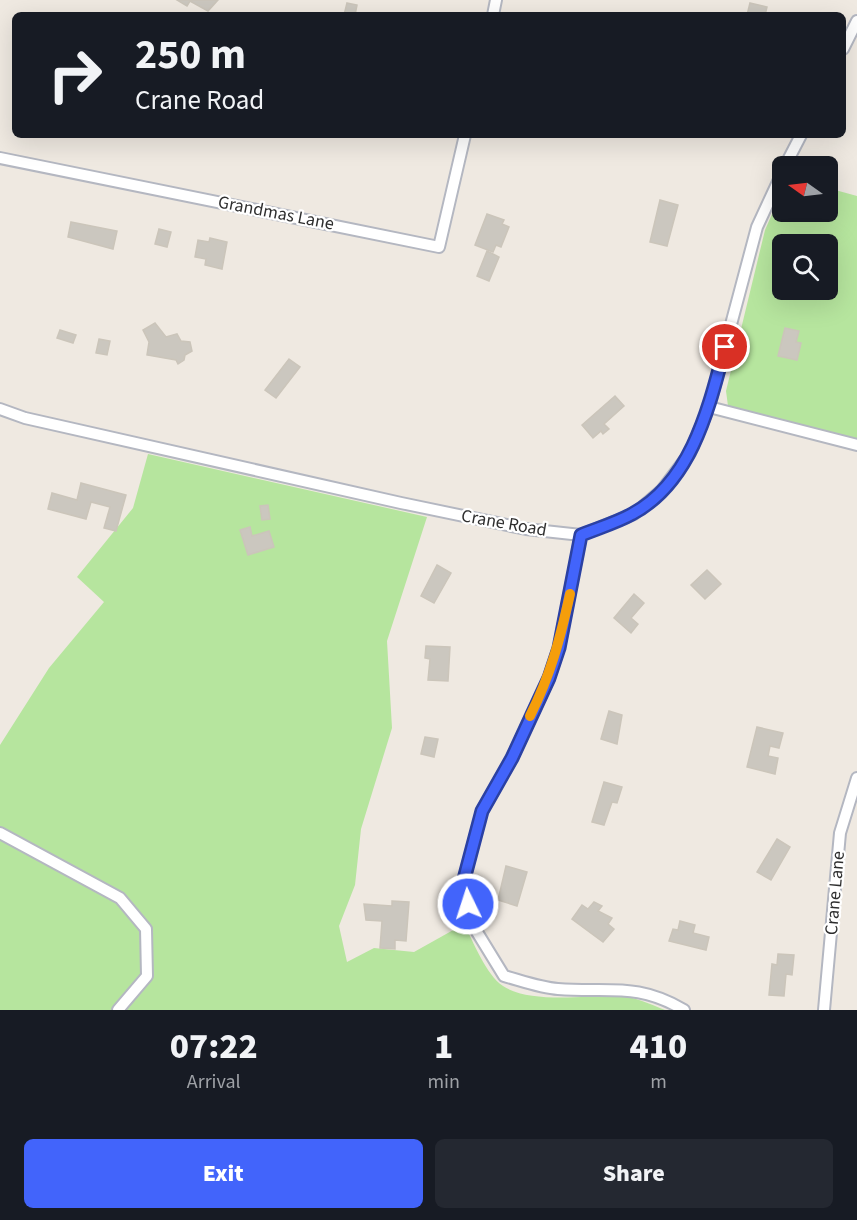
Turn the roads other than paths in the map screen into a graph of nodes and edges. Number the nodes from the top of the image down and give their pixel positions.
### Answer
1 (857, 21) edge
2 (846, 43) edge
3 (464, 138) edge
4 (799, 138) edge
5 (790, 156) edge
6 (0, 158) edge
7 (772, 195) edge
8 (709, 407) junction
9 (0, 409) edge
10 (857, 445) edge
11 (581, 535) junction
12 (857, 778) edge
13 (0, 833) edge
14 (118, 1010) edge
15 (684, 1010) edge
16 (824, 1010) edge

1 - 2 street
3 - 6 street, Grandmas Lane
4 - 5 street
7 - 8 street, Crane Road
8 - 10 street
8 - 11 street, Crane Road
9 - 11 street, Crane Road
11 - 15 street
12 - 16 street, Crane Lane
13 - 14 street

